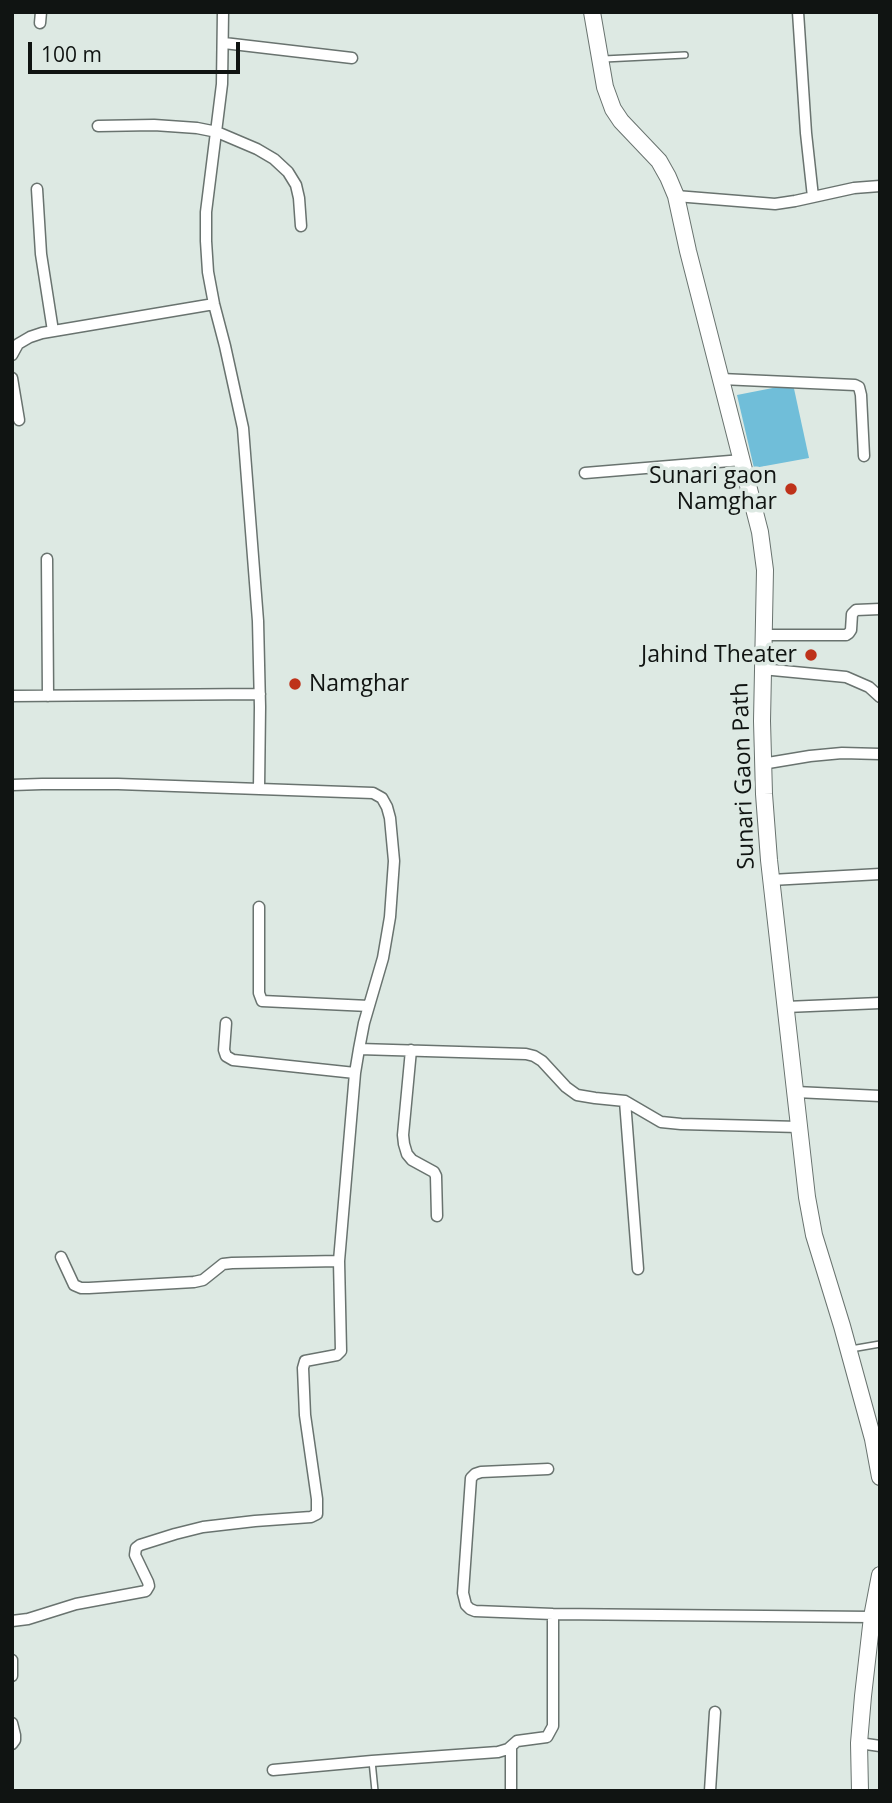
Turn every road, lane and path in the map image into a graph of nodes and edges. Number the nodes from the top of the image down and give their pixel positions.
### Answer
1 (223, 12) edge
2 (592, 12) edge
3 (798, 12) edge
4 (223, 43) junction
5 (685, 55) dead end
6 (352, 58) dead end
7 (600, 60) junction
8 (98, 126) dead end
9 (217, 132) junction
10 (880, 186) edge
11 (37, 188) dead end
12 (676, 196) junction
13 (813, 197) junction
14 (301, 226) dead end
15 (214, 304) junction
16 (53, 331) junction
17 (12, 355) edge
18 (12, 379) edge
19 (721, 379) junction
20 (19, 420) dead end
21 (864, 456) dead end
22 (742, 460) junction
23 (584, 473) dead end
24 (47, 559) dead end
25 (880, 609) edge
26 (763, 635) junction
27 (762, 669) junction
28 (260, 694) junction
29 (48, 695) junction
30 (12, 696) edge
31 (880, 697) edge
32 (880, 754) edge
33 (762, 764) junction
34 (12, 785) edge
35 (259, 789) junction
36 (880, 874) edge
37 (771, 880) junction
38 (258, 907) dead end
39 (880, 1003) edge
40 (369, 1006) junction
41 (786, 1007) junction
42 (226, 1023) dead end
43 (359, 1049) junction
44 (411, 1051) junction
45 (355, 1073) junction
46 (796, 1093) junction
47 (880, 1096) edge
48 (625, 1101) junction
49 (799, 1127) junction
50 (437, 1216) dead end
51 (61, 1257) dead end
52 (339, 1261) junction
53 (638, 1269) dead end
54 (880, 1344) edge
55 (848, 1350) junction
56 (548, 1469) dead end
57 (880, 1477) edge
58 (880, 1575) edge
59 (553, 1614) junction
60 (872, 1617) junction
61 (12, 1621) edge
62 (12, 1660) edge
63 (12, 1676) edge
64 (715, 1712) dead end
65 (12, 1723) edge
66 (859, 1743) junction
67 (12, 1744) edge
68 (880, 1746) edge
69 (511, 1747) junction
70 (372, 1761) junction
71 (273, 1770) dead end
72 (375, 1791) edge
73 (511, 1791) edge
74 (710, 1791) edge
75 (860, 1791) edge

1 - 4 street
2 - 7 street, Sunari Gaon Path
3 - 13 street
4 - 6 street
4 - 9 street
5 - 7 lane
7 - 12 street, Sunari Gaon Path
8 - 9 street
9 - 14 street
9 - 15 street
10 - 13 street
11 - 16 street
12 - 13 street
12 - 19 street, Sunari Gaon Path
15 - 16 street
15 - 28 street
16 - 17 street
18 - 20 street
19 - 21 street
19 - 22 street, Sunari Gaon Path
22 - 23 street
22 - 26 street, Sunari Gaon Path
24 - 29 street
25 - 26 street
26 - 27 street, Sunari Gaon Path
27 - 31 street
27 - 33 street, Sunari Gaon Path
28 - 29 street
28 - 35 street
29 - 30 street
32 - 33 street
33 - 37 street, Sunari Gaon Path
34 - 35 street
35 - 40 street
36 - 37 street
37 - 41 street, Sunari Gaon Path
38 - 40 street
39 - 41 street
40 - 43 street
41 - 46 street, Sunari Gaon Path
42 - 45 street
43 - 44 street
43 - 45 street
44 - 48 street
44 - 50 street
45 - 52 street
46 - 47 street
46 - 49 street, Sunari Gaon Path
48 - 49 street
48 - 53 street
49 - 55 street, Sunari Gaon Path
51 - 52 street
52 - 61 street
54 - 55 lane
55 - 57 street, Sunari Gaon Path
56 - 59 street
58 - 60 street
59 - 60 street
59 - 69 street
60 - 66 street
62 - 63 street
64 - 74 street
65 - 67 street
66 - 68 street
66 - 75 street
69 - 70 street
69 - 73 street
70 - 71 street
70 - 72 lane

